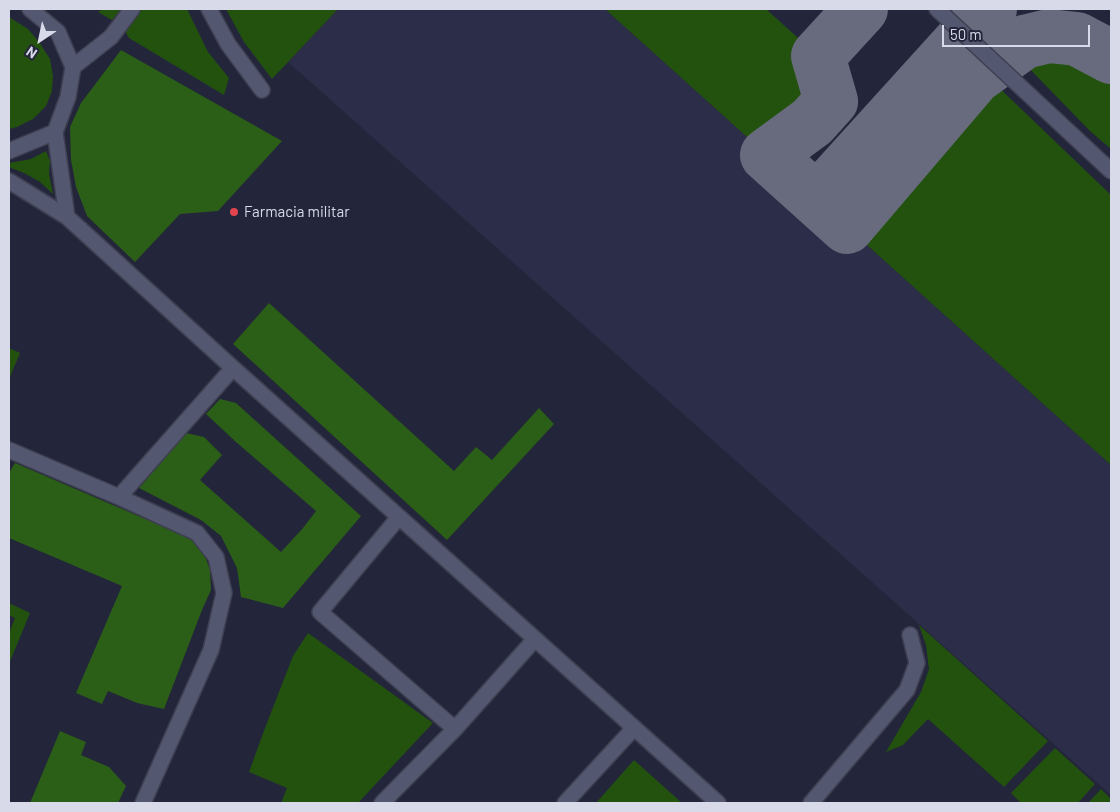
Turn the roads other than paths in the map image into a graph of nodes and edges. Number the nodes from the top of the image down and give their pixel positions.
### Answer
1 (30, 9) edge
2 (132, 9) edge
3 (209, 9) edge
4 (937, 9) edge
5 (73, 67) junction
6 (262, 90) dead end
7 (55, 132) junction
8 (9, 151) edge
9 (1111, 171) edge
10 (9, 182) edge
11 (68, 217) junction
12 (233, 368) junction
13 (9, 450) edge
14 (119, 497) junction
15 (399, 517) junction
16 (910, 635) dead end
17 (535, 639) junction
18 (634, 728) junction
19 (455, 729) junction
20 (147, 802) edge
21 (382, 803) edge
22 (565, 803) edge
23 (718, 803) edge
24 (811, 803) edge

1 - 5 lane
2 - 5 lane
3 - 6 lane
4 - 9 lane
5 - 7 lane
7 - 8 lane
7 - 11 lane
10 - 11 lane
11 - 12 lane
12 - 14 lane
12 - 15 lane
13 - 14 lane
14 - 20 lane
15 - 17 lane
15 - 19 lane
16 - 24 lane
17 - 18 lane
17 - 19 lane
18 - 22 lane
18 - 23 lane
19 - 21 lane

